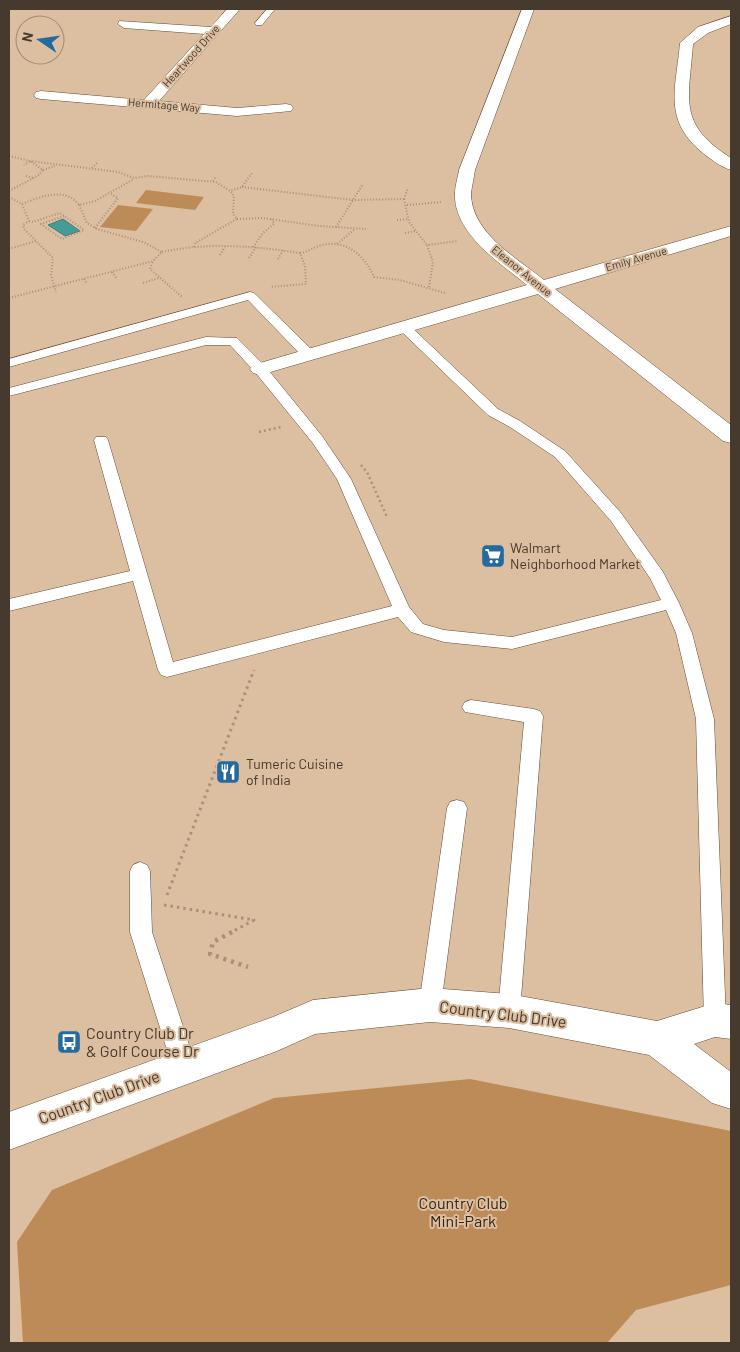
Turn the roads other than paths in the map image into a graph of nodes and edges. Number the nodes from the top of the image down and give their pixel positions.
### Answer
1 (234, 9) edge
2 (271, 9) edge
3 (528, 9) edge
4 (717, 12) dead end
5 (731, 20) edge
6 (259, 23) dead end
7 (124, 24) dead end
8 (212, 31) junction
9 (41, 94) dead end
10 (148, 104) junction
11 (286, 108) dead end
12 (731, 165) edge
13 (731, 231) edge
14 (541, 287) junction
15 (404, 327) junction
16 (309, 355) junction
17 (9, 363) edge
18 (260, 369) junction
19 (9, 392) edge
20 (731, 436) edge
21 (101, 440) dead end
22 (140, 574) junction
23 (671, 603) junction
24 (9, 605) edge
25 (402, 610) junction
26 (471, 707) dead end
27 (457, 808) dead end
28 (140, 871) dead end
29 (430, 1005) junction
30 (508, 1011) junction
31 (723, 1021) edge
32 (657, 1038) junction
33 (184, 1066) junction
34 (731, 1091) edge
35 (9, 1130) edge

1 - 8 street, Heartwood Drive
2 - 6 lane
3 - 14 street, Eleanor Avenue
4 - 5 street
5 - 12 street
7 - 8 street
8 - 10 street, Heartwood Drive
9 - 10 street, Hermitage Way
10 - 11 street, Hermitage Way
13 - 14 street, Emily Avenue
14 - 15 street, Emily Avenue
14 - 20 street, Eleanor Avenue
15 - 16 street, Emily Avenue
15 - 23 lane
16 - 17 lane
16 - 18 street, Emily Avenue
18 - 19 lane
18 - 25 lane
21 - 22 lane
22 - 24 lane
22 - 25 lane
23 - 25 lane
23 - 31 lane
26 - 30 lane
27 - 29 lane
28 - 33 lane
29 - 30 street, Country Club Drive
29 - 33 street, Country Club Drive
30 - 32 street, Country Club Drive
31 - 32 street, Country Club Drive
32 - 34 street, Country Club Drive
33 - 35 street, Country Club Drive

